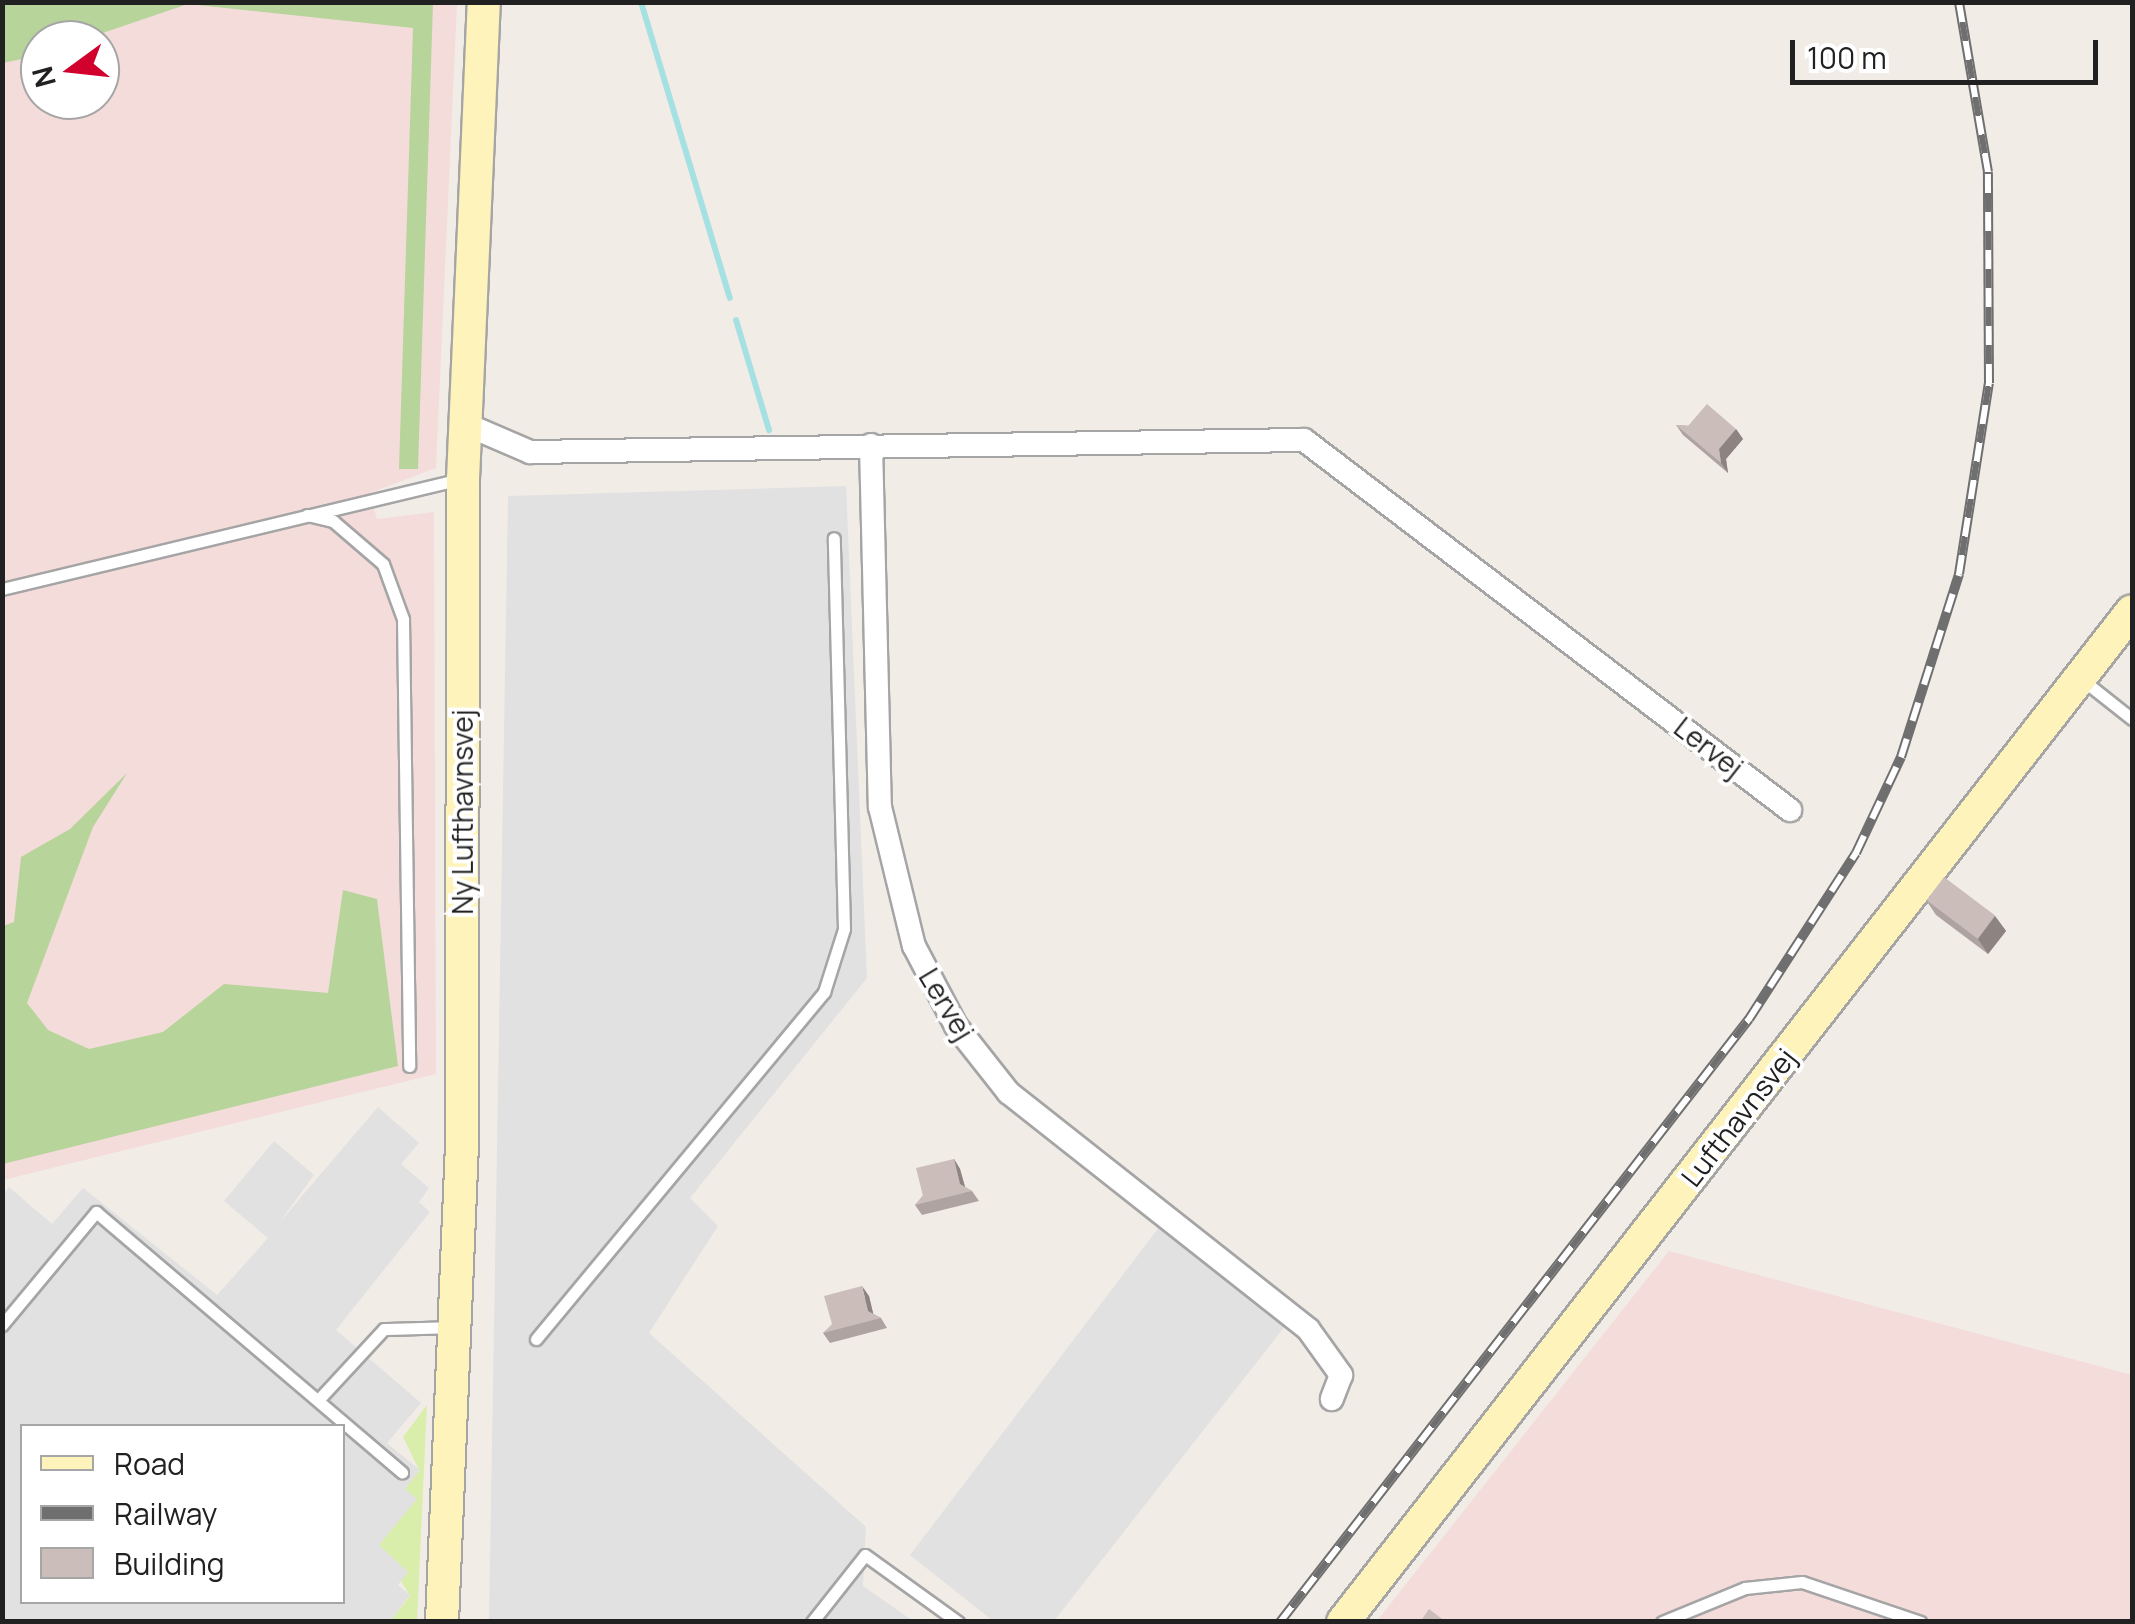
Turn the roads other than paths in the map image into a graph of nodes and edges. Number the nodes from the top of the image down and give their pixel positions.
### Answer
1 (484, 2) edge
2 (465, 424) junction
3 (871, 445) junction
4 (463, 478) junction
5 (307, 516) junction
6 (834, 538) dead end
7 (2, 589) edge
8 (2132, 611) edge
9 (2081, 678) junction
10 (2132, 719) edge
11 (1790, 810) dead end
12 (409, 1066) dead end
13 (2, 1324) edge
14 (455, 1327) junction
15 (536, 1339) dead end
16 (320, 1398) junction
17 (1332, 1400) dead end
18 (402, 1472) dead end
19 (442, 1622) edge
20 (812, 1622) edge
21 (958, 1622) edge
22 (1344, 1622) edge
23 (1662, 1622) edge
24 (1920, 1622) edge

1 - 2 street, Ny Lufthavnsvej
2 - 3 street, Lervej
2 - 4 street, Ny Lufthavnsvej
3 - 11 street, Lervej
3 - 17 street, Lervej
4 - 5 lane
4 - 14 street, Ny Lufthavnsvej
5 - 7 lane
5 - 12 lane
6 - 15 lane
8 - 9 street, Lufthavnsvej
9 - 10 lane
9 - 22 street, Lufthavnsvej
13 - 16 lane
14 - 16 lane
14 - 19 street, Ny Lufthavnsvej
16 - 18 lane
20 - 21 lane
23 - 24 lane

